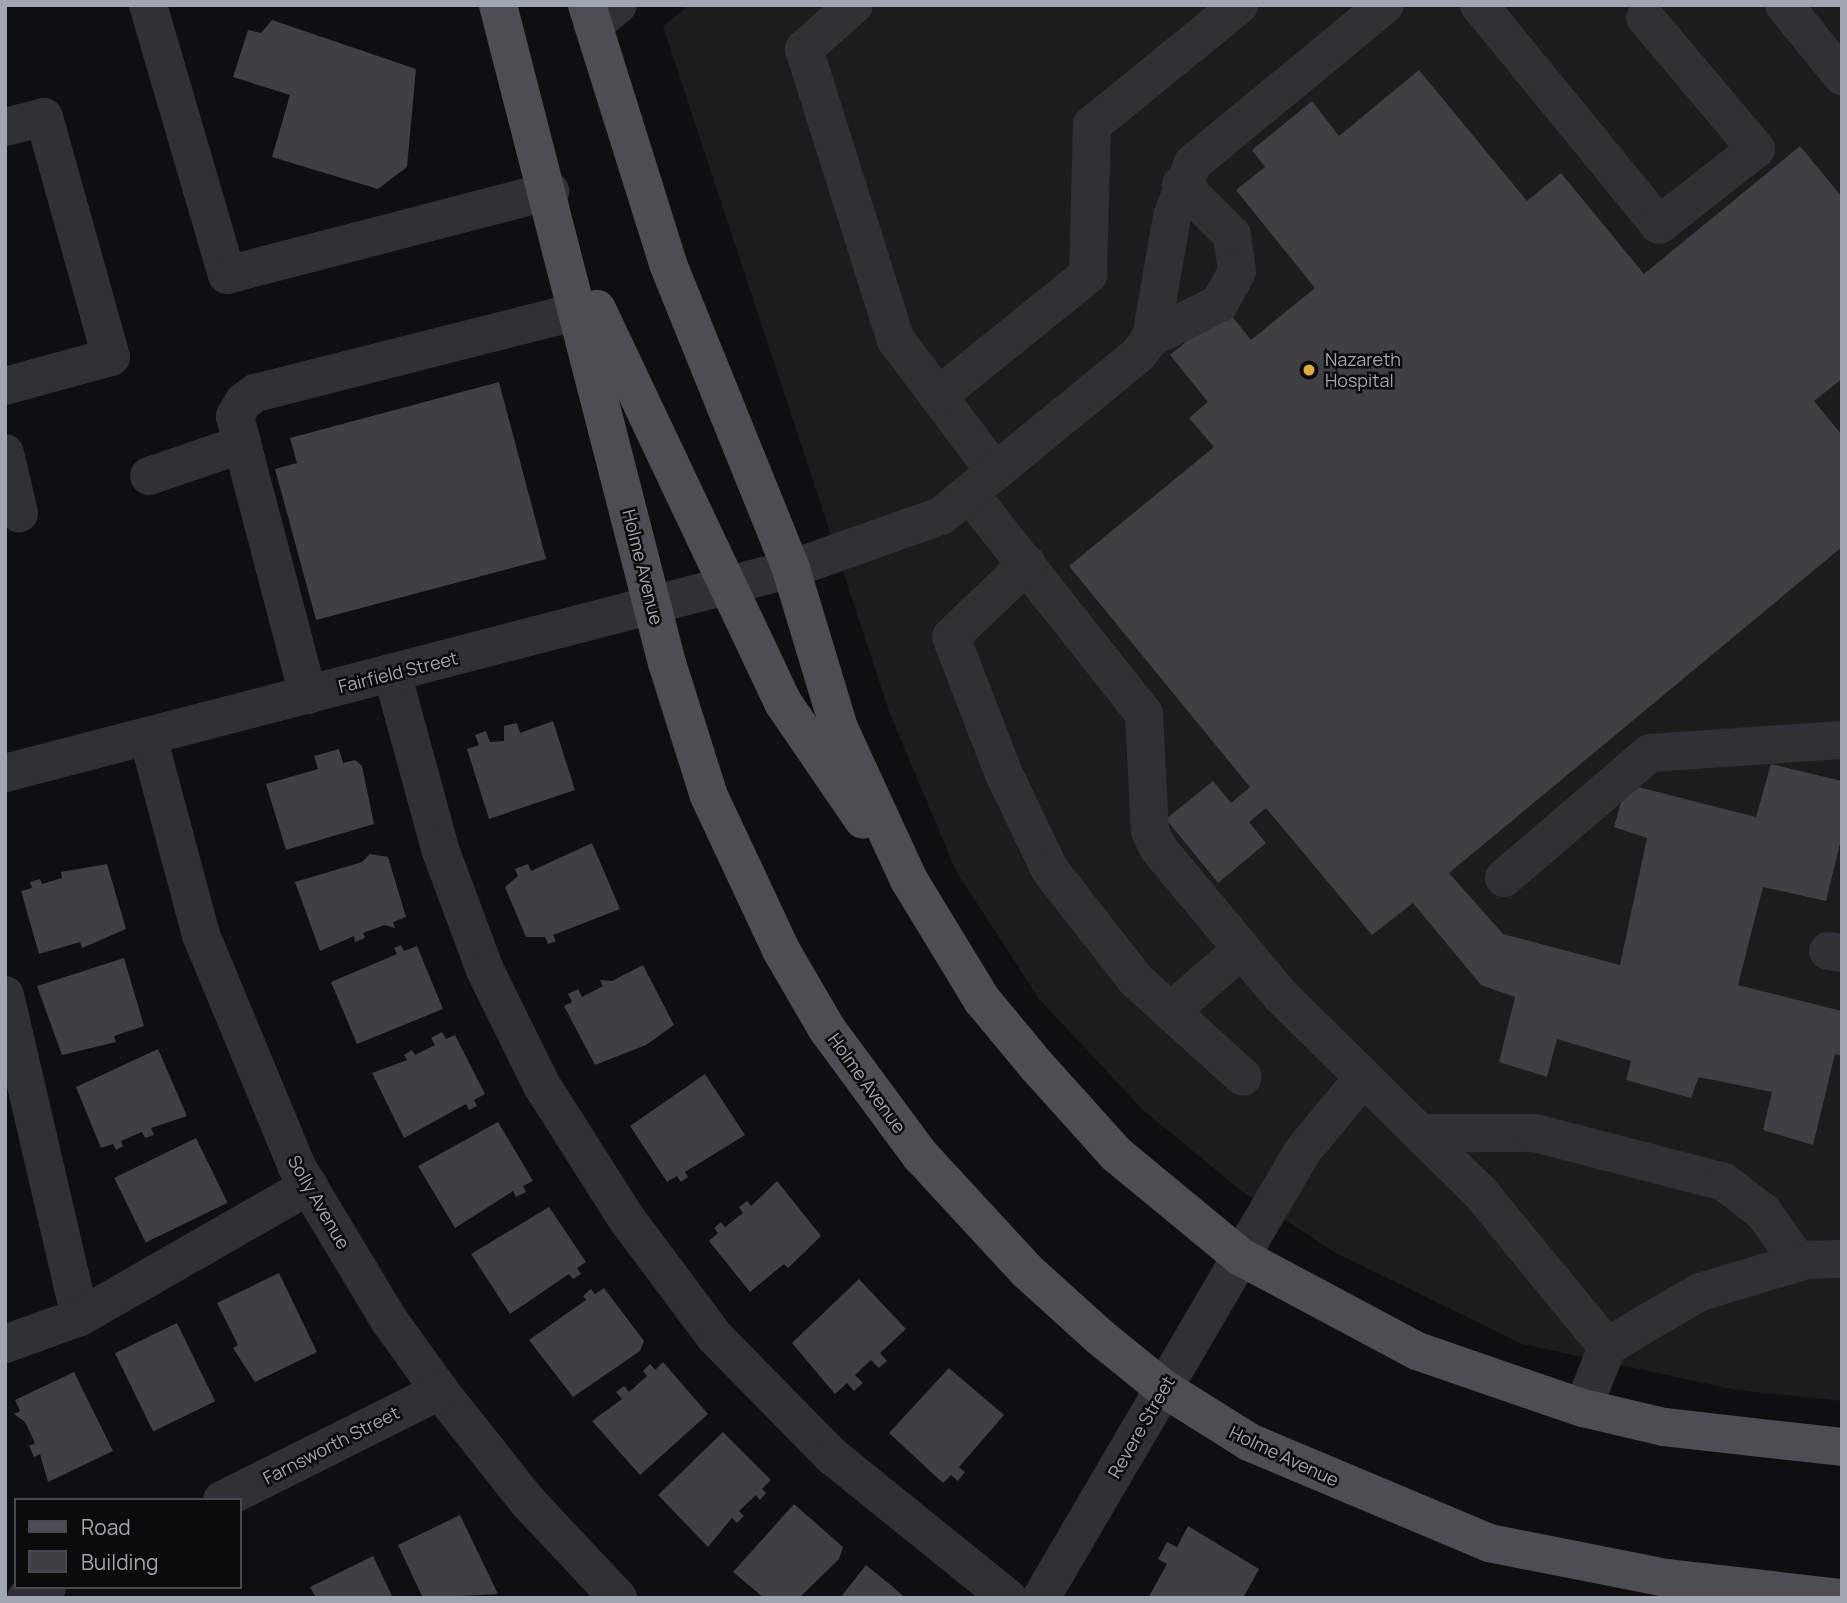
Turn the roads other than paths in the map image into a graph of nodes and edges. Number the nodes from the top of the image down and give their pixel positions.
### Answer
1 (148, 5) edge
2 (498, 5) edge
3 (854, 5) edge
4 (1239, 5) edge
5 (1385, 5) edge
6 (1479, 5) edge
7 (1784, 5) edge
8 (599, 12) edge
9 (1645, 17) dead end
10 (1842, 76) edge
11 (5, 127) edge
12 (1181, 184) junction
13 (550, 191) junction
14 (562, 235) junction
15 (580, 312) junction
16 (1151, 338) junction
17 (5, 386) edge
18 (938, 396) junction
19 (243, 444) junction
20 (5, 453) edge
21 (149, 476) dead end
22 (982, 482) junction
23 (19, 513) dead end
24 (1027, 564) junction
25 (791, 569) junction
26 (727, 586) junction
27 (652, 606) junction
28 (392, 673) junction
29 (308, 695) junction
30 (148, 737) junction
31 (1842, 740) edge
32 (5, 773) edge
33 (1504, 878) dead end
34 (909, 880) junction
35 (1242, 949) junction
36 (5, 995) edge
37 (1171, 1011) junction
38 (1243, 1077) dead end
39 (1363, 1078) junction
40 (1420, 1132) junction
41 (309, 1186) junction
42 (1241, 1257) junction
43 (1842, 1258) edge
44 (1799, 1262) junction
45 (80, 1317) junction
46 (5, 1344) edge
47 (1607, 1347) junction
48 (1163, 1388) junction
49 (440, 1391) junction
50 (1583, 1408) junction
51 (1842, 1447) edge
52 (226, 1498) edge
53 (43, 1589) edge
54 (596, 1591) edge
55 (26, 1598) edge
56 (1008, 1598) edge
57 (1041, 1598) edge
58 (1842, 1598) edge

1 - 13 street
2 - 13 main road, Holme Avenue
3 - 18 street
4 - 18 street
5 - 12 street
6 - 9 street
7 - 10 street
8 - 25 main road
11 - 17 street
12 - 16 street
12 - 16 street, Fairfield Street
13 - 14 main road, Holme Avenue
14 - 15 main road, Holme Avenue
14 - 26 main road
15 - 19 street
15 - 27 main road, Holme Avenue
16 - 22 street, Fairfield Street
18 - 22 street
19 - 21 street
19 - 29 street
20 - 23 street
22 - 24 street
22 - 25 street, Fairfield Street
24 - 35 street
24 - 37 street
25 - 26 street, Fairfield Street
25 - 34 main road
26 - 27 street, Fairfield Street
26 - 34 main road
27 - 28 street, Fairfield Street
27 - 48 main road, Holme Avenue
28 - 29 street, Fairfield Street
28 - 56 street
29 - 30 street, Fairfield Street
30 - 32 street, Fairfield Street
30 - 41 street, Solly Avenue
31 - 33 street
34 - 42 main road
35 - 37 street
35 - 39 street
36 - 45 street
37 - 38 street
39 - 40 street
39 - 42 street, Revere Street
40 - 44 street
40 - 47 street
41 - 45 street
41 - 49 street, Solly Avenue
42 - 48 street, Revere Street
42 - 50 main road
43 - 44 street
44 - 47 street
45 - 46 street
47 - 50 street
48 - 57 street, Revere Street
48 - 58 main road, Holme Avenue
49 - 52 street, Farnsworth Street
49 - 54 street, Solly Avenue
50 - 51 main road
53 - 55 street

